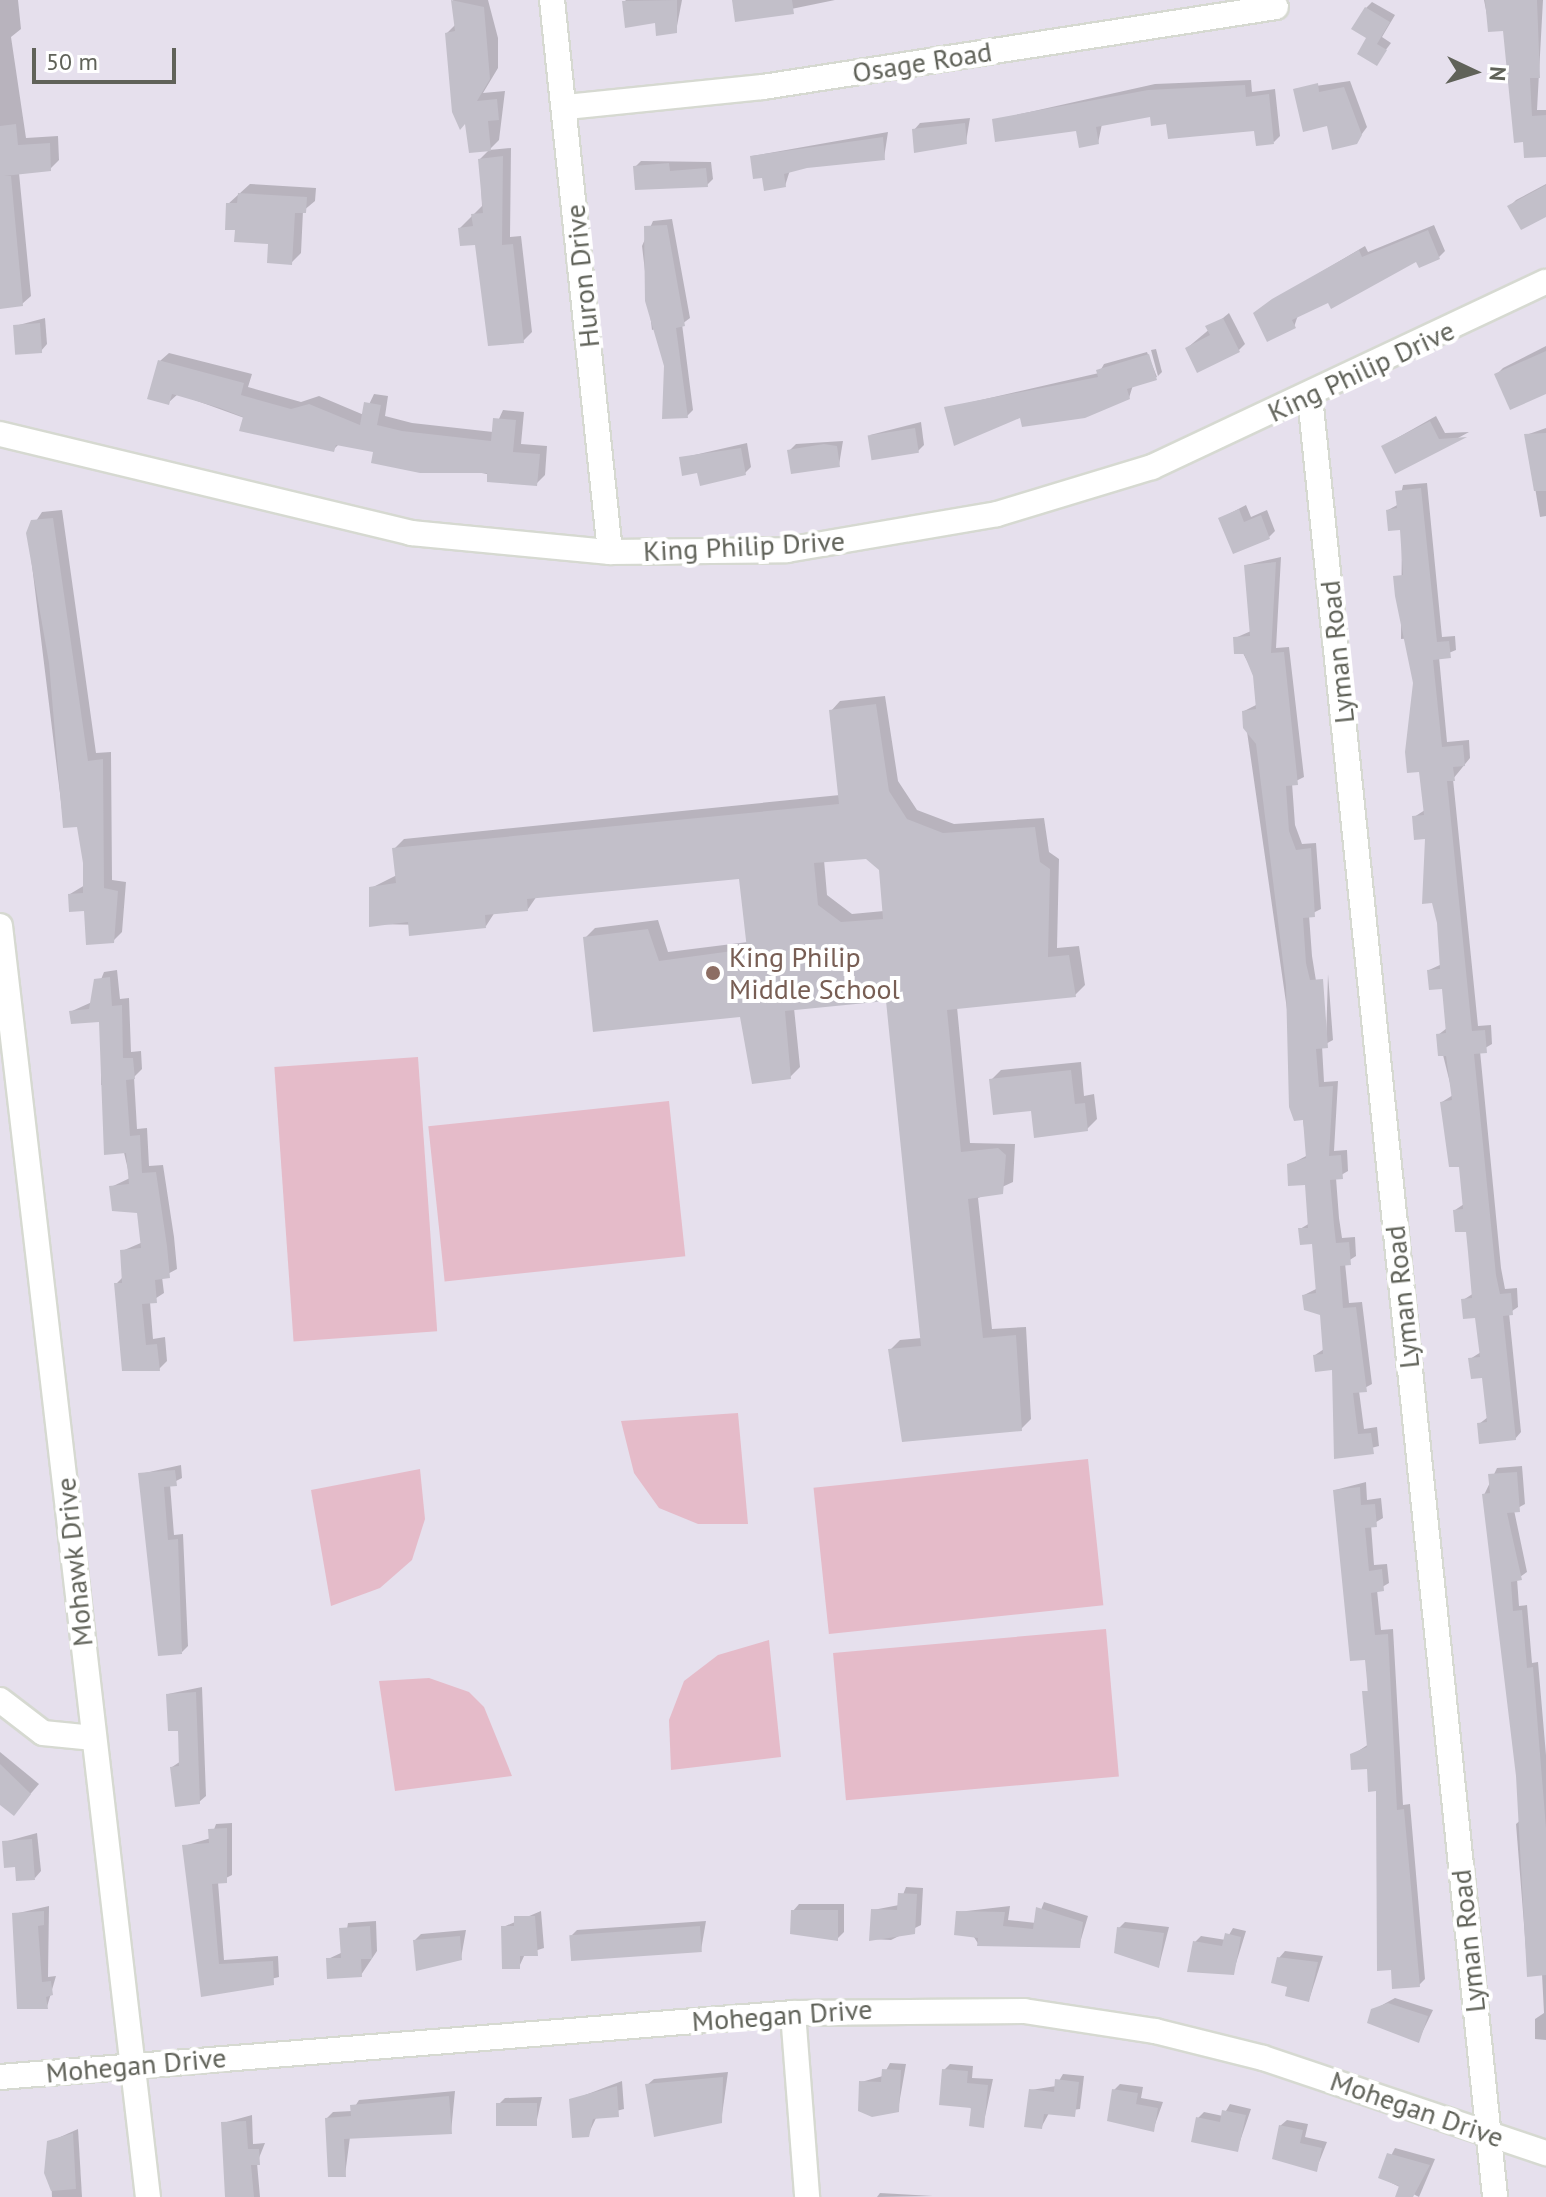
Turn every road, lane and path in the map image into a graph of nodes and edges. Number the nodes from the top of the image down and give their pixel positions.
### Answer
1 (552, 0) edge
2 (1276, 7) dead end
3 (566, 107) junction
4 (1546, 282) edge
5 (1310, 397) junction
6 (0, 434) edge
7 (610, 552) junction
8 (0, 926) edge
9 (0, 1700) edge
10 (94, 1738) junction
11 (793, 2013) junction
12 (133, 2065) junction
13 (0, 2077) edge
14 (1488, 2133) junction
15 (1546, 2153) edge
16 (148, 2197) edge
17 (807, 2197) edge
18 (1495, 2197) edge

1 - 3 street, Huron Drive
2 - 3 street, Osage Road
3 - 7 street, Huron Drive
4 - 5 street, King Philip Drive
5 - 7 street, King Philip Drive
5 - 14 street, Lyman Road
6 - 7 street, King Philip Drive
8 - 10 street, Mohawk Drive
9 - 10 street
10 - 12 street, Mohawk Drive
11 - 12 street, Mohegan Drive
11 - 14 street, Mohegan Drive
11 - 17 street
12 - 13 street, Mohegan Drive
12 - 16 street, Mohawk Drive
14 - 15 street, Mohegan Drive
14 - 18 street, Lyman Road

